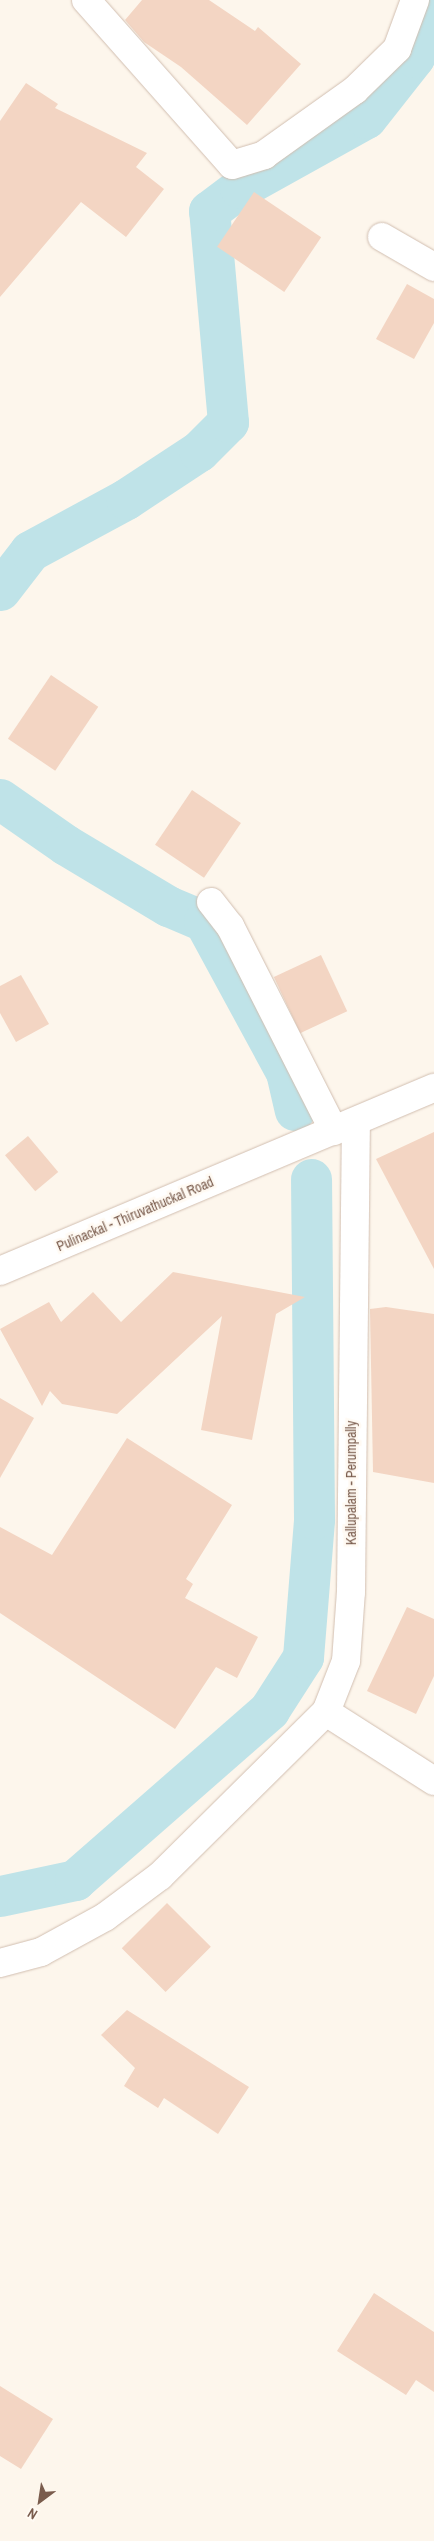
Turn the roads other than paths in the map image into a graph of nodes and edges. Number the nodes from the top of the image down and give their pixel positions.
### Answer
1 (86, 0) edge
2 (415, 0) edge
3 (382, 237) dead end
4 (434, 267) edge
5 (211, 902) dead end
6 (434, 1088) edge
7 (337, 1131) junction
8 (0, 1271) edge
9 (326, 1712) junction
10 (434, 1781) edge
11 (0, 1963) edge

1 - 2 street
3 - 4 street
5 - 7 street
6 - 7 street
7 - 8 street, Pulinackal - Thiruvathuckal Road
7 - 9 street, Kallupalam - Perumpally
9 - 10 street
9 - 11 street

